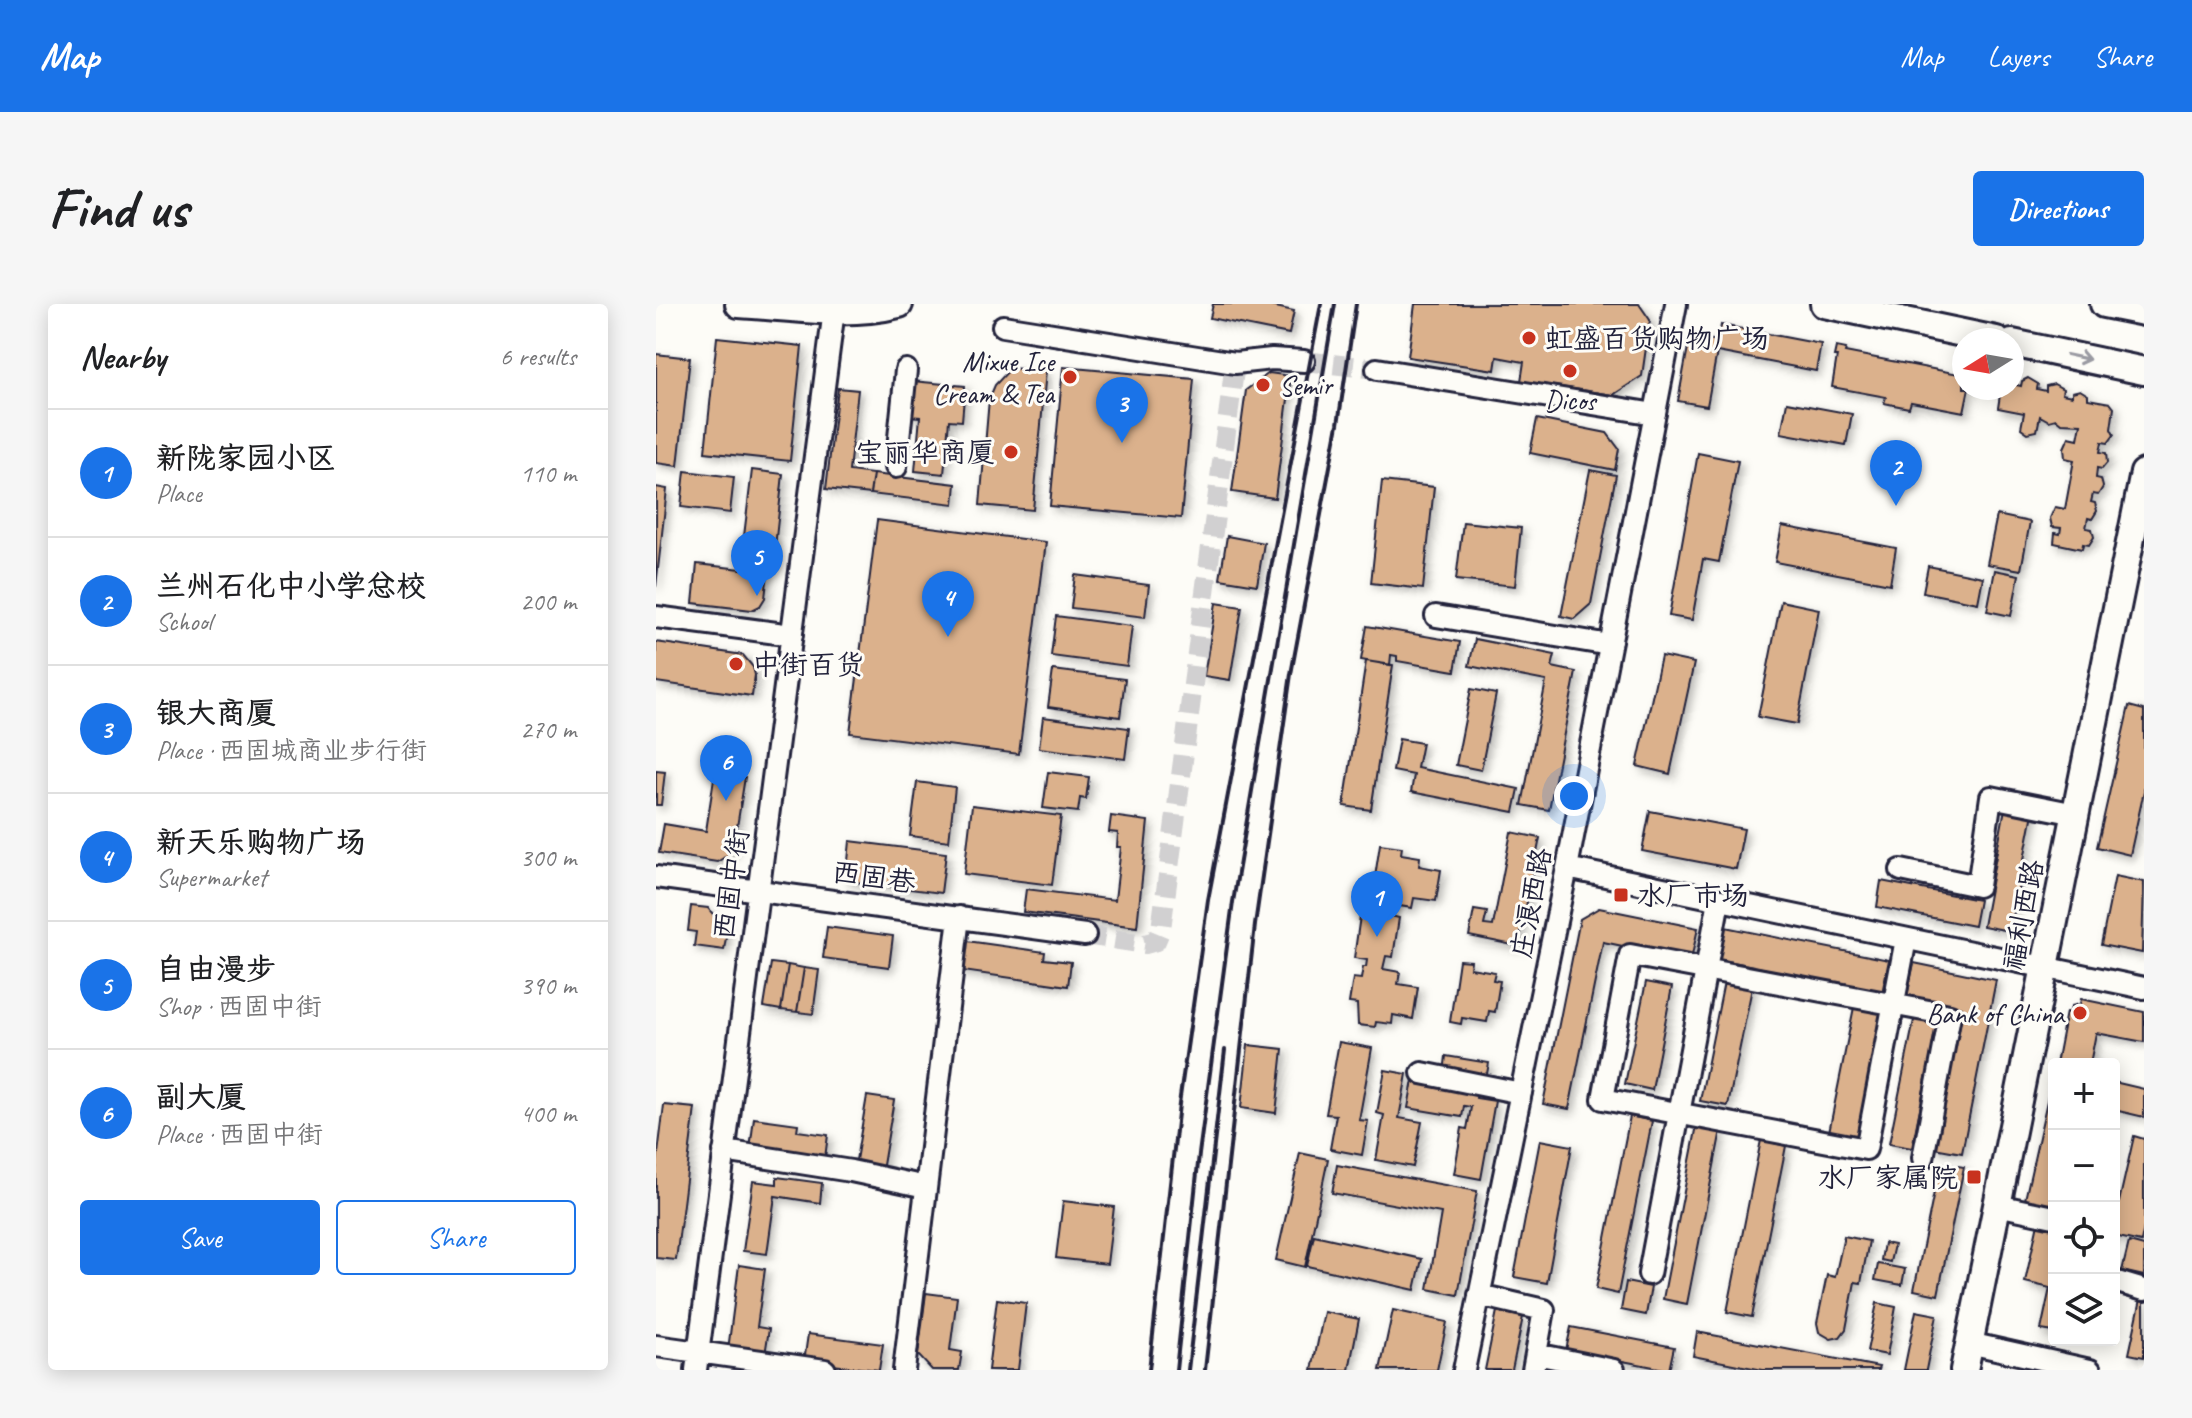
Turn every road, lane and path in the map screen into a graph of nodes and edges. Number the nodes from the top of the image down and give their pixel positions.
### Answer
1 (739, 304) edge
2 (899, 304) edge
3 (1676, 304) edge
4 (1824, 304) edge
5 (2104, 304) edge
6 (834, 310) junction
7 (2144, 312) edge
8 (1003, 326) dead end
9 (1952, 331) edge
10 (2024, 346) edge
11 (1304, 361) tunnel mouth
12 (1377, 369) tunnel mouth
13 (906, 370) dead end
14 (2144, 371) edge
15 (1655, 414) junction
16 (896, 467) dead end
17 (2144, 473) edge
18 (1436, 616) dead end
19 (656, 617) edge
20 (792, 635) junction
21 (1610, 645) junction
22 (2076, 814) junction
23 (1567, 868) junction
24 (1901, 870) dead end
25 (656, 877) edge
26 (759, 889) junction
27 (1719, 900) junction
28 (959, 917) junction
29 (1085, 935) tunnel mouth
30 (1906, 939) junction
31 (2045, 968) junction
32 (1705, 969) junction
33 (2144, 988) edge
34 (1894, 1005) junction
35 (1422, 1073) dead end
36 (1521, 1093) junction
37 (1678, 1114) junction
38 (724, 1151) junction
39 (1923, 1158) dead end
40 (926, 1187) junction
41 (1997, 1205) junction
42 (2048, 1216) edge
43 (1649, 1274) dead end
44 (2120, 1283) edge
45 (2144, 1290) edge
46 (1479, 1295) junction
47 (1969, 1343) junction
48 (656, 1346) edge
49 (697, 1362) edge
50 (1534, 1362) edge
51 (825, 1370) edge
52 (904, 1370) edge
53 (1464, 1370) edge
54 (1614, 1370) edge
55 (1964, 1370) edge
56 (2090, 1370) edge

1 - 6 main road
2 - 6 main road
3 - 15 street, 庄浪西路
4 - 9 main road
5 - 7 main road
6 - 20 street, 西固中街
8 - 11 street
10 -> 14 main road
12 - 15 street
13 - 16 street
15 - 21 street, 庄浪西路
17 - 22 main road, 福利西路
18 - 21 street
19 - 20 street
20 - 26 street, 西固中街
21 - 23 street, 庄浪西路
22 - 24 street
22 - 31 main road, 福利西路
23 - 27 street
23 - 36 street, 庄浪西路
25 - 26 street, 西固巷
26 - 28 street, 西固巷
26 - 38 street, 西固中街
27 - 30 street
27 - 32 street
28 - 29 street, 西固巷
28 - 40 street
30 - 31 street
30 - 34 street
31 - 33 street
31 - 41 main road, 福利西路
32 - 34 street
32 - 37 street
32 - 37 street
34 - 37 street
34 - 39 street
35 - 36 street
36 - 46 street, 庄浪西路
37 - 43 street
38 - 40 street
38 - 49 street, 西固中街
40 - 52 street
41 - 42 street
41 - 47 main road, 福利西路
44 - 45 street
46 - 50 street
46 - 53 street, 庄浪西路
47 - 55 main road, 福利西路
47 - 56 street
48 - 49 street
49 - 51 street
50 - 54 street

